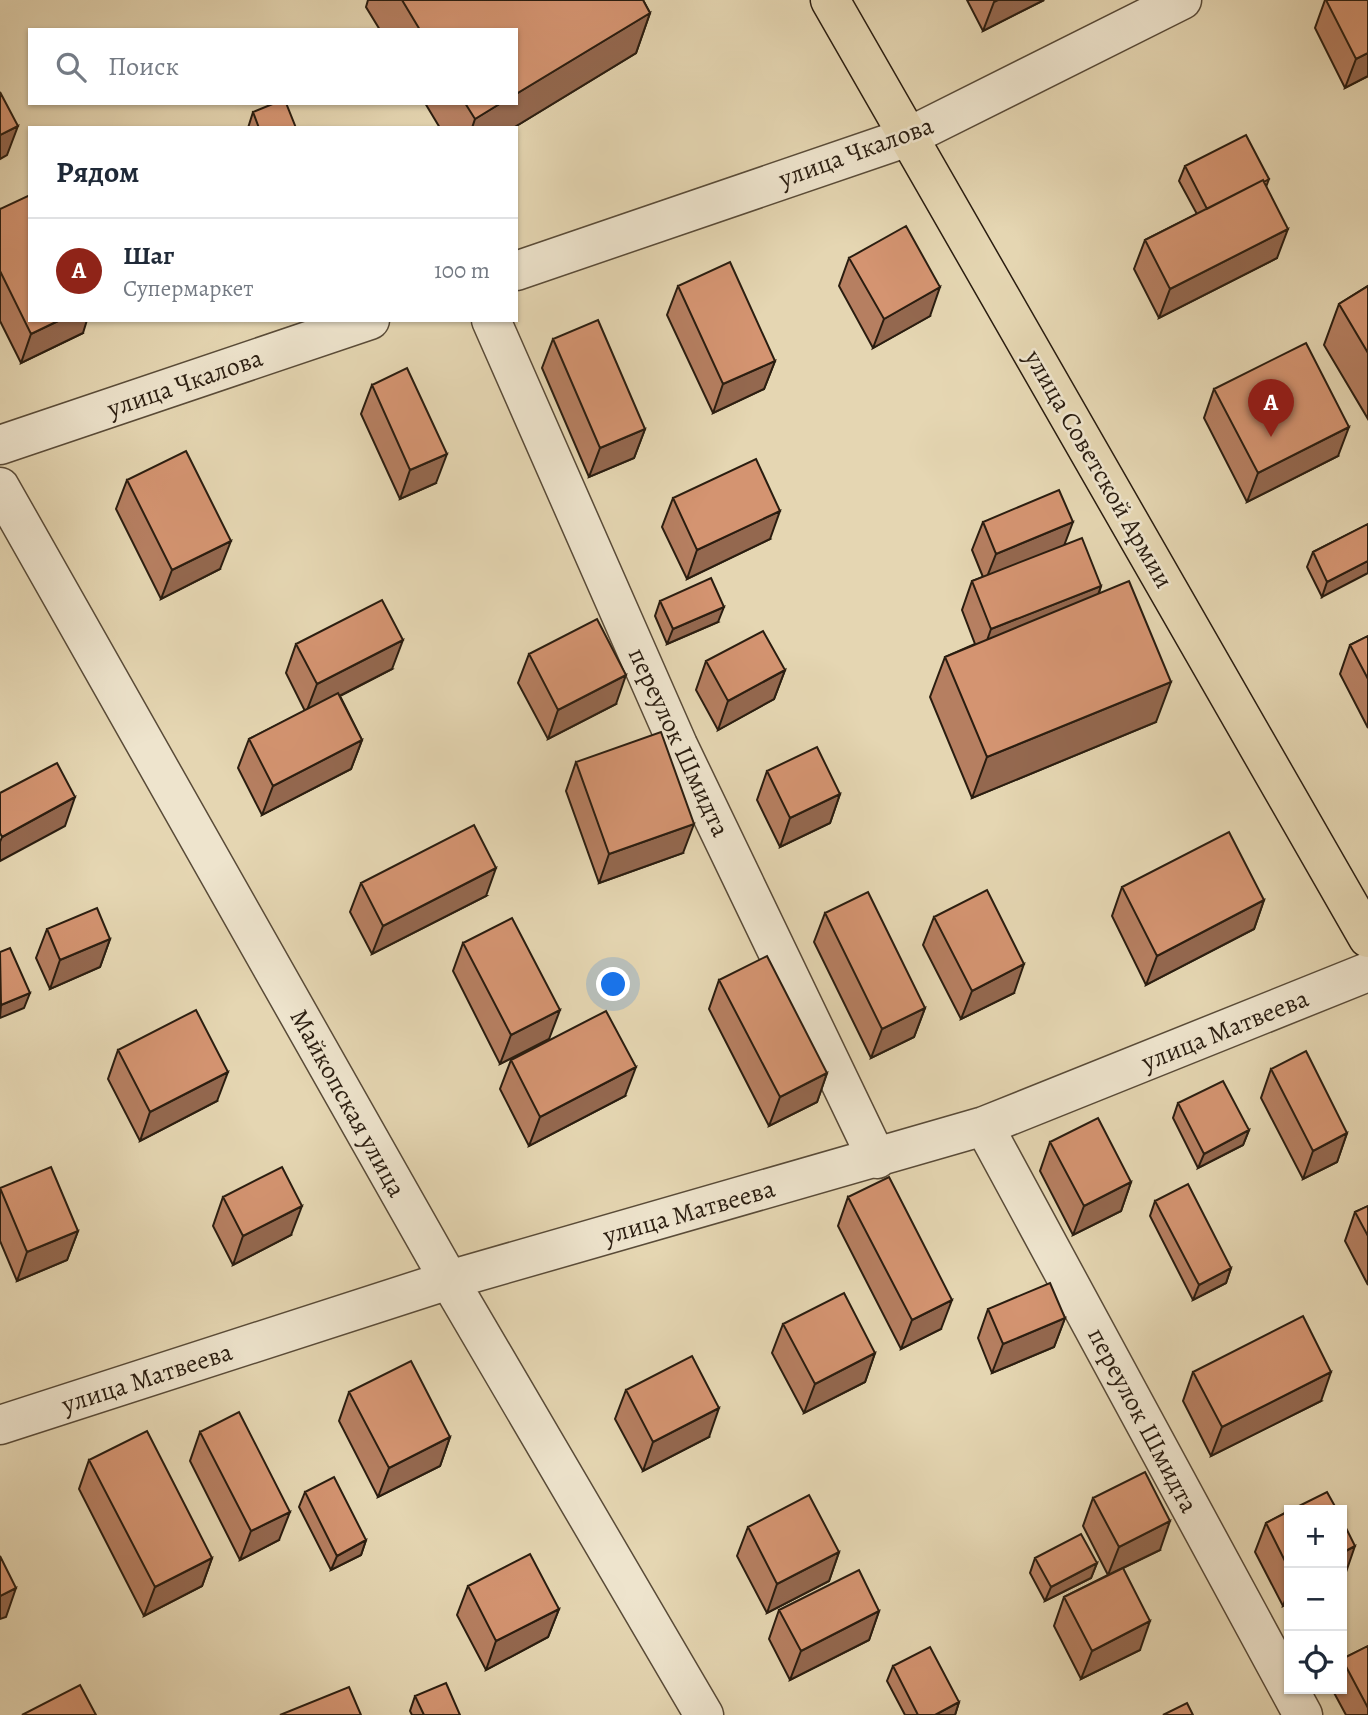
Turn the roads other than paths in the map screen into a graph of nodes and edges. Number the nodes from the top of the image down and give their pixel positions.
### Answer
1 (830, 0) edge
2 (1182, 0) edge
3 (908, 137) junction
4 (518, 270) edge
5 (364, 322) edge
6 (492, 322) edge
7 (0, 445) edge
8 (0, 487) edge
9 (1368, 938) edge
10 (1368, 972) edge
11 (984, 1126) junction
12 (877, 1159) junction
13 (449, 1280) junction
14 (0, 1425) edge
15 (704, 1715) edge
16 (1303, 1715) edge

1 - 3 main road, улица Советской Армии
2 - 3 street, улица Чкалова
3 - 4 street, улица Чкалова
3 - 9 main road, улица Советской Армии
5 - 7 street, улица Чкалова
6 - 12 street, переулок Шмидта
8 - 13 street, Майкопская улица
10 - 11 street, улица Матвеева
11 - 12 street, улица Матвеева
11 - 16 street, переулок Шмидта
12 - 13 street, улица Матвеева
13 - 14 street, улица Матвеева
13 - 15 street, Майкопская улица

